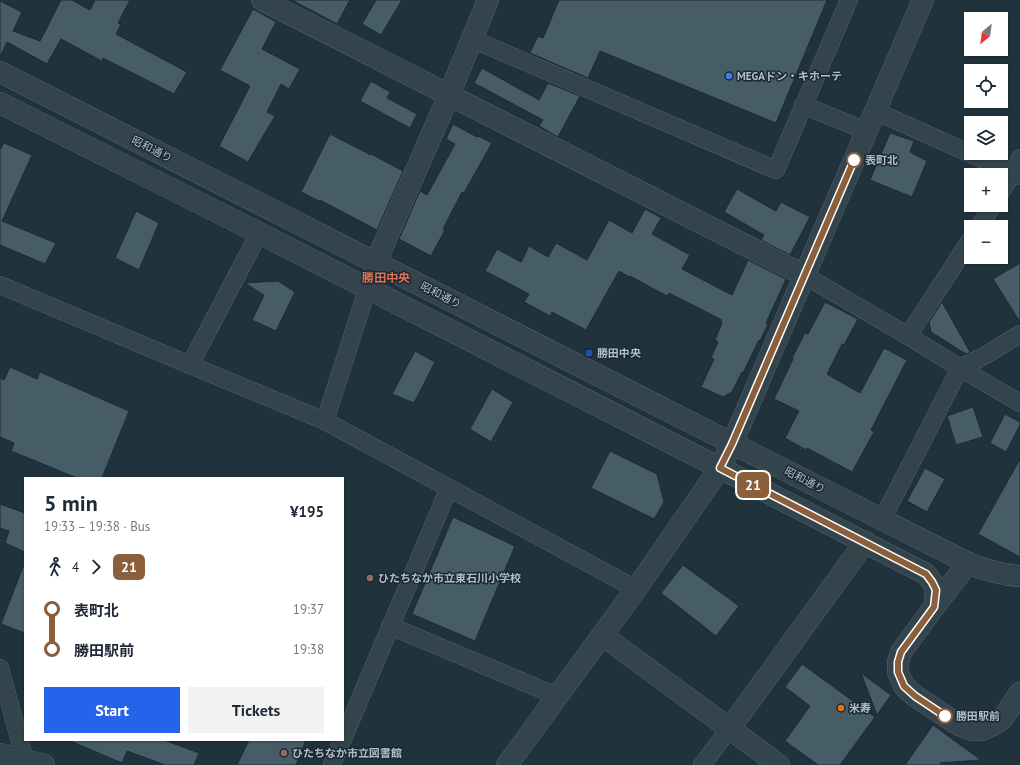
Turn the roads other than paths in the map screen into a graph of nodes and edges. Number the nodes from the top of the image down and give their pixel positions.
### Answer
1 (262, 0) edge
2 (488, 0) edge
3 (848, 0) edge
4 (923, 0) edge
5 (472, 39) junction
6 (0, 72) edge
7 (449, 95) junction
8 (0, 103) edge
9 (803, 105) junction
10 (875, 111) junction
11 (866, 131) junction
12 (1020, 158) edge
13 (1017, 175) edge
14 (1008, 185) edge
15 (259, 233) junction
16 (964, 250) edge
17 (376, 262) junction
18 (804, 275) junction
19 (0, 285) edge
20 (368, 289) junction
21 (1020, 334) edge
22 (908, 336) junction
23 (190, 366) junction
24 (960, 368) junction
25 (1020, 403) edge
26 (326, 421) junction
27 (732, 444) junction
28 (720, 468) junction
29 (449, 488) junction
30 (882, 520) junction
31 (865, 542) junction
32 (968, 563) junction
33 (1020, 576) edge
34 (636, 589) junction
35 (934, 607) junction
36 (390, 626) junction
37 (602, 635) junction
38 (0, 668) edge
39 (1020, 693) edge
40 (557, 696) junction
41 (730, 728) junction
42 (24, 735) edge
43 (344, 737) edge
44 (26, 741) edge
45 (342, 741) edge
46 (0, 754) edge
47 (34, 763) edge
48 (332, 765) edge
49 (507, 765) edge
50 (702, 765) edge
51 (779, 765) edge

1 - 7 street
2 - 5 street
3 - 9 street
4 - 10 street
5 - 7 street
5 - 9 street
6 - 17 street, 昭和通り
7 - 17 street
7 - 18 street
8 - 15 street
9 - 11 street
10 - 11 street
10 - 13 street
11 - 18 street
12 - 13 street
13 - 14 street
15 - 20 street
15 - 23 street
16 - 22 street
17 - 20 street
17 - 27 street, 昭和通り
18 - 22 street
18 - 27 street
19 - 23 street
20 - 26 street
20 - 28 street
21 - 24 street
22 - 24 street
23 - 26 street
24 - 25 street
24 - 30 street
26 - 29 street
27 - 28 street
27 - 30 street, 昭和通り
28 - 31 street
28 - 34 street
29 - 34 street
29 - 36 street
30 - 32 street, 昭和通り
31 - 35 street
31 - 41 street
32 - 33 street, 昭和通り
32 - 35 street
34 - 37 street
35 - 39 street
36 - 40 street
36 - 43 street
37 - 40 street
37 - 41 street
38 - 42 street
40 - 49 street
41 - 50 street
41 - 51 street
44 - 47 street
45 - 48 street
46 - 47 street

